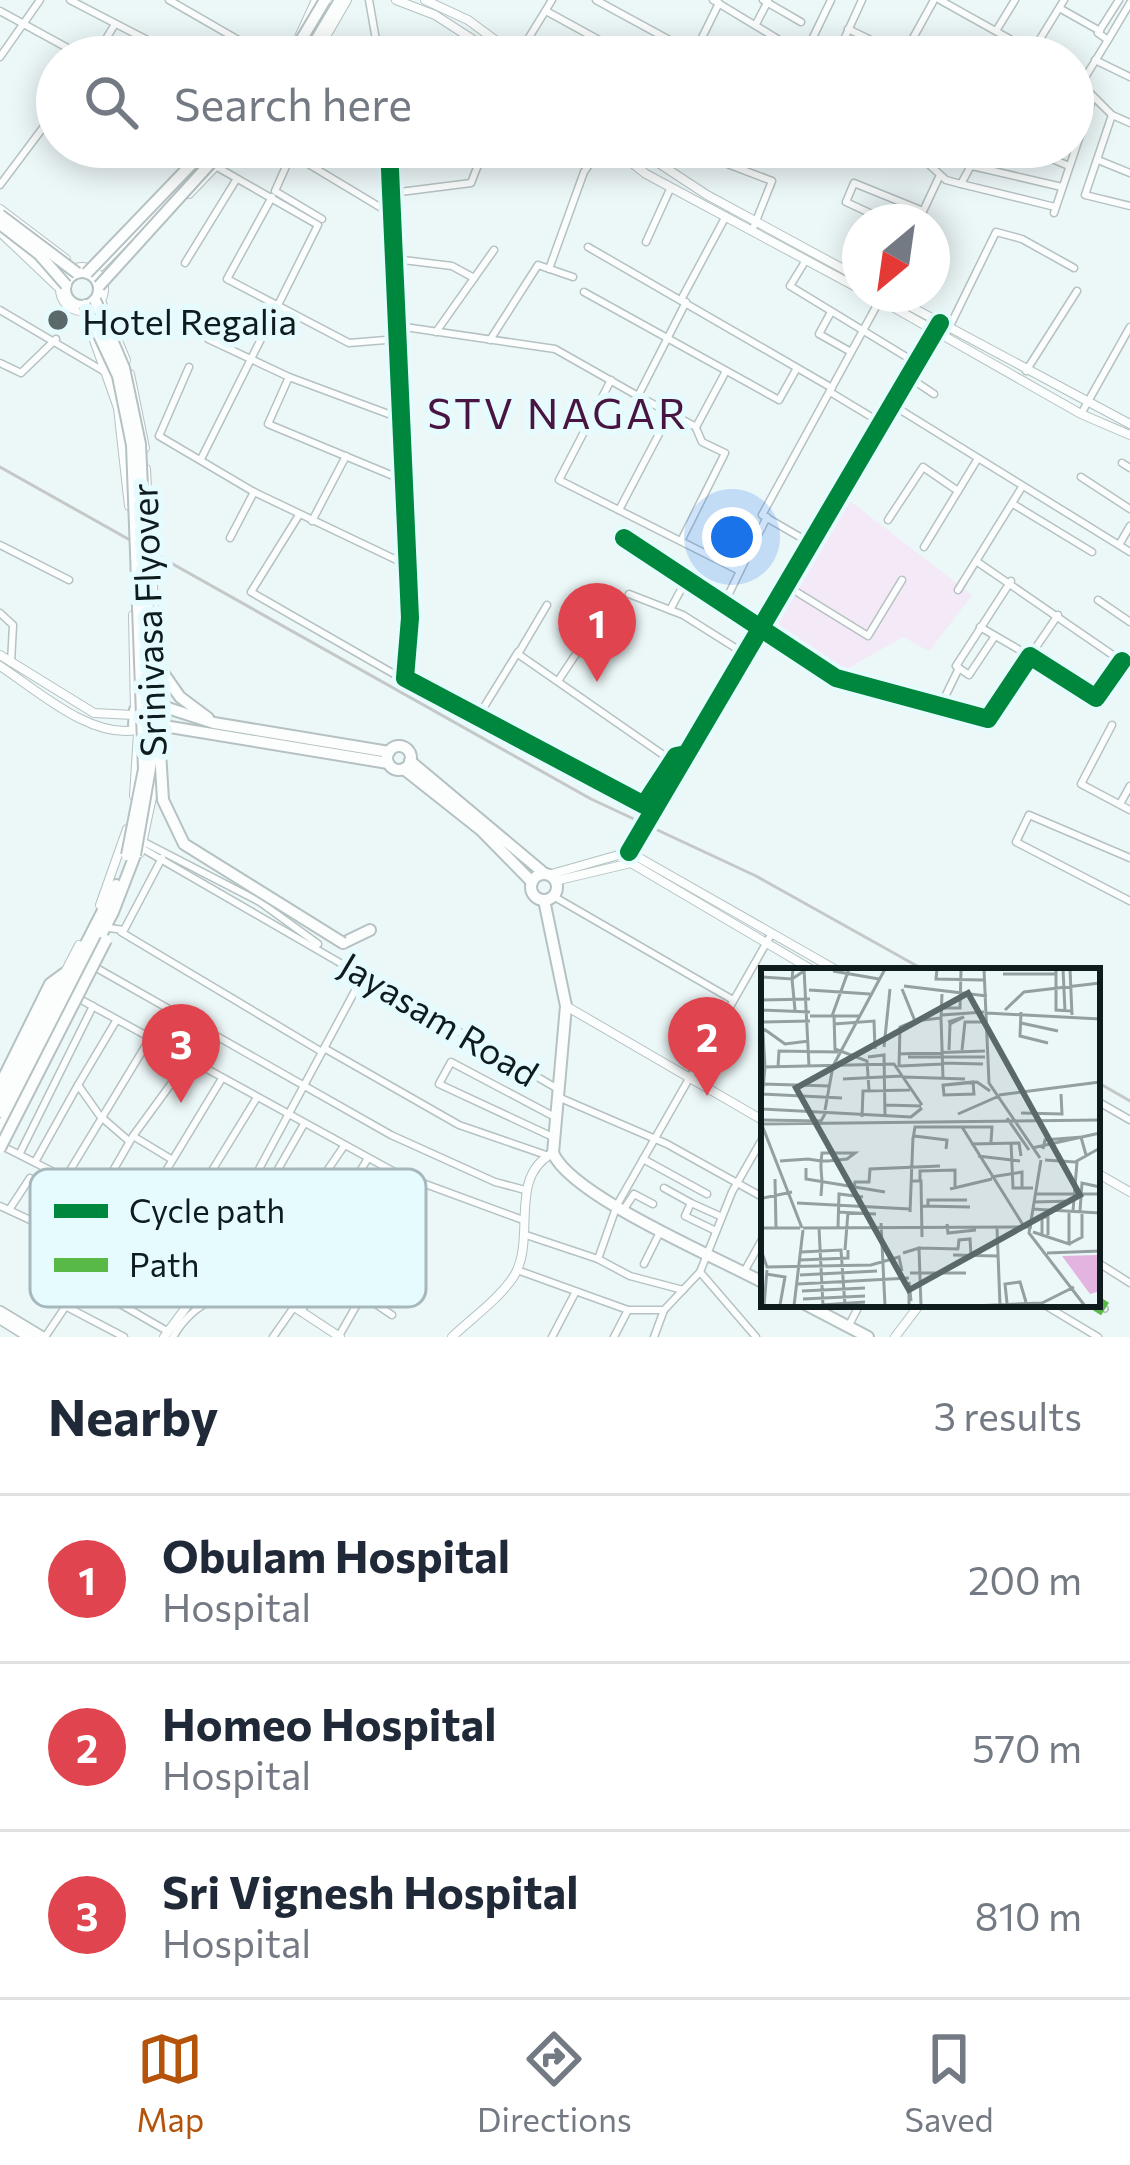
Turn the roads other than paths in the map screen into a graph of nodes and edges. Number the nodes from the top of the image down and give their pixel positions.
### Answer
1 (40, 0) edge
2 (70, 0) edge
3 (169, 0) edge
4 (321, 0) edge
5 (344, 0) edge
6 (369, 0) edge
7 (396, 0) edge
8 (425, 0) edge
9 (552, 0) edge
10 (596, 0) edge
11 (831, 0) edge
12 (862, 0) edge
13 (1015, 0) edge
14 (1118, 0) edge
15 (767, 1) edge
16 (942, 1) edge
17 (716, 2) edge
18 (1130, 3) edge
19 (1063, 4) edge
20 (0, 11) edge
21 (546, 11) junction
22 (801, 22) dead end
23 (1120, 23) junction
24 (115, 24) junction
25 (756, 24) junction
26 (23, 25) junction
27 (1130, 28) edge
28 (848, 29) junction
29 (1100, 31) junction
30 (996, 32) junction
31 (44, 36) edge
32 (108, 36) edge
33 (139, 36) edge
34 (232, 36) edge
35 (302, 36) edge
36 (323, 36) edge
37 (376, 36) edge
38 (468, 36) edge
39 (490, 36) edge
40 (531, 36) edge
41 (592, 36) edge
42 (663, 36) edge
43 (702, 36) edge
44 (774, 36) edge
45 (814, 36) edge
46 (845, 36) edge
47 (862, 36) edge
48 (916, 36) edge
49 (1002, 36) edge
50 (1043, 36) edge
51 (1108, 40) junction
52 (0, 57) edge
53 (1094, 60) joint
54 (1130, 76) edge
55 (1094, 98) edge
56 (1112, 115) junction
57 (1130, 123) edge
58 (36, 137) edge
59 (1098, 160) junction
60 (190, 168) edge
61 (196, 168) edge
62 (210, 168) edge
63 (213, 168) edge
64 (218, 168) edge
65 (285, 168) edge
66 (316, 168) edge
67 (390, 168) edge
68 (476, 168) edge
69 (587, 168) edge
70 (643, 168) edge
71 (666, 168) edge
72 (736, 168) edge
73 (775, 168) edge
74 (932, 168) edge
75 (969, 168) edge
76 (979, 168) edge
77 (1068, 168) edge
78 (1130, 172) edge
79 (940, 175) junction
80 (237, 179) junction
81 (772, 182) junction
82 (961, 184) junction
83 (0, 185) edge
84 (671, 187) junction
85 (1062, 187) junction
86 (392, 194) junction
87 (272, 197) junction
88 (850, 204) edge
89 (906, 204) edge
90 (926, 204) edge
91 (1130, 206) edge
92 (0, 212) edge
93 (393, 215) junction
94 (726, 216) junction
95 (322, 218) dead end
96 (754, 226) junction
97 (0, 228) edge
98 (646, 242) dead end
99 (589, 247) dead end
100 (494, 250) dead end
101 (395, 260) junction
102 (806, 260) junction
103 (184, 263) dead end
104 (1074, 268) dead end
105 (549, 269) junction
106 (842, 269) edge
107 (84, 271) junction
108 (573, 277) dead end
109 (474, 278) junction
110 (842, 279) edge
111 (101, 284) junction
112 (63, 287) junction
113 (1076, 291) dead end
114 (584, 292) dead end
115 (683, 301) junction
116 (91, 304) junction
117 (277, 308) junction
118 (0, 310) edge
119 (832, 312) junction
120 (874, 312) edge
121 (912, 312) edge
122 (398, 326) junction
123 (1130, 327) edge
124 (943, 329) junction
125 (436, 332) junction
126 (862, 332) junction
127 (56, 339) junction
128 (208, 339) dead end
129 (398, 339) junction
130 (668, 339) junction
131 (490, 340) junction
132 (851, 352) junction
133 (250, 362) junction
134 (0, 363) edge
135 (918, 364) junction
136 (189, 367) dead end
137 (796, 368) junction
138 (726, 371) junction
139 (1026, 371) junction
140 (109, 374) junction
141 (289, 377) junction
142 (910, 378) junction
143 (611, 380) junction
144 (831, 390) junction
145 (934, 394) dead end
146 (638, 396) junction
147 (894, 406) junction
148 (1083, 410) junction
149 (670, 413) junction
150 (402, 419) junction
151 (883, 424) junction
152 (1130, 424) edge
153 (696, 427) junction
154 (1130, 435) edge
155 (346, 456) junction
156 (200, 460) junction
157 (977, 460) junction
158 (1081, 477) dead end
159 (403, 480) junction
160 (1022, 487) junction
161 (958, 491) junction
162 (254, 492) junction
163 (1012, 503) junction
164 (1130, 509) edge
165 (619, 510) junction
166 (300, 514) junction
167 (767, 517) junction
168 (734, 519) dead end
169 (312, 520) junction
170 (888, 520) dead end
171 (1130, 526) edge
172 (230, 538) dead end
173 (624, 538) dead end
174 (681, 542) junction
175 (812, 544) junction
176 (0, 545) edge
177 (1119, 545) junction
178 (923, 547) dead end
179 (1130, 551) edge
180 (1092, 552) dead end
181 (712, 557) junction
182 (976, 561) junction
183 (404, 564) junction
184 (740, 572) junction
185 (69, 580) dead end
186 (902, 580) dead end
187 (1011, 581) junction
188 (686, 582) junction
189 (787, 586) junction
190 (958, 590) dead end
191 (629, 594) dead end
192 (1098, 599) dead end
193 (547, 605) dead end
194 (723, 607) junction
195 (670, 610) junction
196 (604, 612) dead end
197 (0, 613) edge
198 (1058, 615) junction
199 (1130, 622) edge
200 (150, 626) junction
201 (980, 627) junction
202 (760, 631) junction
203 (995, 636) junction
204 (518, 652) junction
205 (745, 654) junction
206 (0, 655) edge
207 (1030, 656) junction
208 (1122, 661) junction
209 (5, 664) edge
210 (157, 664) junction
211 (1130, 667) edge
212 (959, 668) junction
213 (404, 674) junction
214 (558, 681) junction
215 (941, 704) junction
216 (161, 708) junction
217 (134, 712) junction
218 (479, 716) junction
219 (214, 723) junction
220 (1112, 724) dead end
221 (162, 728) junction
222 (137, 730) junction
223 (686, 754) junction
224 (389, 757) junction
225 (672, 761) junction
226 (407, 765) junction
227 (1130, 786) edge
228 (1120, 804) junction
229 (1130, 809) edge
230 (655, 810) tunnel mouth
231 (124, 839) junction
232 (142, 844) junction
233 (162, 856) junction
234 (1130, 858) edge
235 (550, 877) junction
236 (532, 882) junction
237 (549, 898) junction
238 (1130, 901) edge
239 (370, 930) dead end
240 (121, 932) junction
241 (107, 934) junction
242 (770, 938) junction
243 (320, 947) junction
244 (92, 965) junction
245 (810, 968) edge
246 (832, 968) edge
247 (65, 973) junction
248 (364, 974) junction
249 (75, 997) junction
250 (733, 1000) junction
251 (93, 1006) junction
252 (566, 1006) junction
253 (116, 1020) junction
254 (149, 1040) junction
255 (323, 1050) junction
256 (187, 1062) junction
257 (688, 1078) junction
258 (221, 1080) junction
259 (0, 1084) edge
260 (78, 1085) junction
261 (304, 1086) junction
262 (559, 1094) junction
263 (0, 1098) edge
264 (256, 1099) junction
265 (1100, 1103) edge
266 (0, 1112) edge
267 (100, 1116) junction
268 (289, 1116) junction
269 (556, 1118) junction
270 (761, 1119) edge
271 (1130, 1120) edge
272 (304, 1124) junction
273 (0, 1132) edge
274 (555, 1138) junction
275 (131, 1139) junction
276 (655, 1139) junction
277 (761, 1141) edge
278 (0, 1146) edge
279 (344, 1146) junction
280 (20, 1154) junction
281 (550, 1154) junction
282 (368, 1158) junction
283 (171, 1159) junction
284 (643, 1159) junction
285 (35, 1162) junction
286 (48, 1169) edge
287 (66, 1169) edge
288 (114, 1169) edge
289 (165, 1169) edge
290 (213, 1169) edge
291 (260, 1169) edge
292 (279, 1169) edge
293 (328, 1169) edge
294 (361, 1169) edge
295 (389, 1169) edge
296 (1100, 1175) edge
297 (30, 1178) dead end
298 (426, 1184) edge
299 (736, 1184) junction
300 (664, 1189) dead end
301 (525, 1190) junction
302 (1130, 1192) edge
303 (706, 1194) dead end
304 (761, 1196) edge
305 (691, 1203) junction
306 (653, 1204) dead end
307 (621, 1207) junction
308 (4, 1208) edge
309 (722, 1216) junction
310 (523, 1220) junction
311 (662, 1228) junction
312 (716, 1231) junction
313 (526, 1235) junction
314 (761, 1241) edge
315 (706, 1253) junction
316 (598, 1258) junction
317 (644, 1264) dead end
318 (1100, 1264) edge
319 (517, 1270) junction
320 (700, 1272) junction
321 (744, 1272) junction
322 (761, 1280) edge
323 (1130, 1283) edge
324 (683, 1290) junction
325 (574, 1295) junction
326 (1100, 1306) edge
327 (123, 1307) edge
328 (185, 1307) edge
329 (198, 1307) edge
330 (294, 1307) edge
331 (356, 1307) edge
332 (380, 1307) edge
333 (811, 1307) edge
334 (858, 1307) edge
335 (918, 1307) edge
336 (1047, 1307) edge
337 (68, 1308) joint
338 (297, 1309) junction
339 (1106, 1309) dead end
340 (628, 1310) junction
341 (664, 1310) junction
342 (392, 1315) dead end
343 (0, 1316) edge
344 (848, 1327) junction
345 (168, 1335) edge
346 (752, 1335) edge
347 (29, 1337) edge
348 (44, 1337) edge
349 (124, 1337) edge
350 (272, 1337) edge
351 (340, 1337) edge
352 (452, 1337) edge
353 (552, 1337) edge
354 (614, 1337) edge
355 (654, 1337) edge
356 (868, 1337) edge
357 (895, 1337) edge
358 (1098, 1337) edge

1 - 26 street
2 - 24 street
3 - 34 street
4 - 35 main road, bridge
5 - 36 main road
6 - 37 street
7 - 38 street
8 - 39 street
9 - 21 street
10 - 42 street
11 - 45 street
12 - 28 street
13 - 30 street
14 - 29 street
15 - 22 street
15 - 25 street
16 - 30 street
16 - 48 street
17 - 25 street
17 - 43 street
18 - 23 street
19 - 29 street
19 - 50 street
20 - 26 street
21 - 40 street
21 - 41 street
23 - 27 street
23 - 51 street
24 - 32 street
24 - 33 street
25 - 44 street
26 - 31 street
26 - 52 street
28 - 46 street
28 - 47 street
29 - 51 street
30 - 49 street
51 - 53 street
53 - 54 street
55 - 56 street
56 - 57 street
56 - 59 street
58 - 83 street
59 - 78 street
59 - 91 street
60 - 107 main road, bridge
61 - 107 street
62 - 111 main road, bridge
63 - 111 street
64 - 80 street
65 - 95 street
66 - 93 street
67 - 86 street
68 - 86 street
69 - 105 street
70 - 84 street
71 - 96 street
72 - 81 street
73 - 81 street
74 - 79 street
75 - 82 street
76 - 85 street
77 - 85 street
79 - 82 street
79 - 90 street
80 - 87 street
80 - 103 street
81 - 96 street
82 - 85 street
84 - 94 street
84 - 98 street
86 - 93 street
87 - 117 street
87 - 117 street
88 - 89 street
92 - 107 main road, bridge
93 - 101 street
94 - 96 street
94 - 115 street
96 - 102 street
96 - 106 street
97 - 112 main road, Srinivasa Flyover, bridge
99 - 115 street
100 - 109 street
101 - 109 street
101 - 122 street
102 - 110 street
102 - 119 street
104 - 124 street
105 - 108 street
105 - 131 street
107 - 111 main road, bridge
107 - 112 main road, bridge
109 - 125 street
111 - 116 main road, bridge
112 - 116 main road, Srinivasa Flyover, bridge
113 - 139 street
114 - 130 street
115 - 130 street
115 - 137 street
116 - 140 street
116 - 200 main road, Srinivasa Flyover, bridge
116 - 210 street, bridge
116 - 266 main road, Srinivasa Flyover, bridge
117 - 129 street
117 - 133 street
118 - 127 street
119 - 126 street
119 - 132 street
120 - 126 street
121 - 124 street
122 - 125 street
122 - 129 street
123 - 148 street
124 - 135 street
124 - 139 street
124 - 148 street
125 - 131 street
126 - 132 street
126 - 135 street
127 - 134 street
127 - 140 street
128 - 133 street
129 - 150 street
130 - 138 street
130 - 146 street
131 - 143 street
132 - 144 street
133 - 141 street
133 - 156 street
135 - 142 street
136 - 156 street
137 - 138 street
137 - 144 street
138 - 153 street
139 - 148 street
140 - 217 street, bridge
141 - 150 street
141 - 155 street
142 - 145 street
142 - 147 street
143 - 146 street
143 - 165 street
144 - 151 street
144 - 167 street
146 - 149 street
147 - 151 street
147 - 157 street
148 - 152 street
148 - 154 street
149 - 153 street
149 - 165 street
150 - 159 street
151 - 175 street
153 - 174 street
155 - 159 street
155 - 169 street
156 - 162 street
157 - 160 street
157 - 161 street
158 - 164 street
159 - 183 street
160 - 163 street
160 - 177 street
161 - 170 street
161 - 178 street
162 - 166 street
162 - 172 street
163 - 180 street
163 - 182 street
165 - 174 street
166 - 169 street
166 - 213 street
167 - 175 street
167 - 184 street
168 - 181 street
169 - 183 street
171 - 177 street
173 - 188 street
174 - 181 street
175 - 189 street
176 - 185 street
177 - 179 street
181 - 184 street
182 - 187 street
182 - 190 street
183 - 213 street
184 - 194 street
186 - 189 street
187 - 198 street
187 - 201 street
188 - 194 street
188 - 195 street
189 - 202 street
191 - 195 street
192 - 199 street
193 - 204 street
194 - 202 street
195 - 205 street
196 - 214 street
197 - 209 street
198 - 207 street
198 - 208 street
200 - 239 main road, bridge
200 - 273 main road, Srinivasa Flyover, bridge
201 - 203 street
201 - 212 street
202 - 205 street
202 - 215 street
203 - 207 street
203 - 212 street
204 - 214 street
204 - 218 street
205 - 223 street
206 - 209 street
207 - 208 street
207 - 215 street
208 - 211 street
209 - 217 street
209 - 222 street
210 - 216 street
210 - 219 main road
212 - 215 street
213 - 218 street
214 - 225 street
216 - 217 main road
216 - 219 main road
216 - 221 main road
217 - 222 main road
218 - 225 street
219 - 224 main road
220 - 228 street
221 - 222 main road
221 - 224 main road
221 - 232 street
222 - 231 street
223 - 225 street
223 - 230 street
224 - 226 main road
224 - 226 main road
226 - 235 main road
226 - 236 main road
227 - 228 street
228 - 229 street
231 - 232 street, Jayasam Road
231 - 247 street
232 - 233 street, Jayasam Road
232 - 241 street
232 - 243 street, Jayasam Road
233 - 240 street
233 - 243 street, Jayasam Road
234 - 238 street
235 - 236 main road
235 - 237 main road
235 - 242 street
235 - 242 street
236 - 237 main road
237 - 250 street
237 - 252 main road
240 - 241 street
240 - 255 street
241 - 244 main road, bridge
241 - 273 street
242 - 245 street
242 - 246 street
242 - 250 street
243 - 248 street, Jayasam Road
244 - 249 main road, bridge
244 - 261 street
247 - 259 main road
247 - 263 street
248 - 255 street
248 - 262 street, Jayasam Road
249 - 251 street
249 - 278 main road, bridge
250 - 257 street
251 - 253 street
251 - 280 street
252 - 257 street
252 - 262 main road
253 - 254 street
253 - 260 street
254 - 256 street
254 - 267 street
255 - 261 street
255 - 281 street
256 - 258 street
256 - 275 street
257 - 270 street
257 - 276 street
258 - 264 street
258 - 283 street
260 - 267 street
260 - 285 street
261 - 268 street
261 - 301 street
262 - 269 main road
262 - 276 street, Jayasam Road
264 - 268 street
264 - 290 street
265 - 271 street
267 - 275 street
267 - 287 street
268 - 272 street
268 - 291 street
269 - 274 main road
269 - 274 street
272 - 279 street
272 - 292 street
274 - 281 main road
275 - 283 street
275 - 288 street
276 - 284 street
276 - 299 street, Jayasam Road
277 - 299 street
278 - 280 street
279 - 282 street
279 - 293 street
280 - 285 street
281 - 301 street
281 - 307 main road
282 - 294 street
282 - 295 street
283 - 289 street
284 - 303 street
284 - 307 street
285 - 286 street
296 - 302 street
297 - 308 street
298 - 310 street
299 - 304 street, Jayasam Road
299 - 309 street
300 - 305 street
301 - 310 street
305 - 309 street
305 - 312 street
306 - 307 street
307 - 311 main road
307 - 316 street
309 - 312 street
310 - 313 street
311 - 315 main road
311 - 317 street
312 - 315 street
313 - 316 street
313 - 319 street
314 - 321 street
315 - 320 street
315 - 321 main road
316 - 324 street
318 - 323 street
319 - 325 street
319 - 352 street
320 - 324 street
320 - 346 street
321 - 322 main road
324 - 341 street
325 - 340 street
325 - 353 street
326 - 339 street
327 - 345 street
328 - 345 street
329 - 345 street
330 - 338 street
331 - 351 street
332 - 342 street
333 - 344 main road
334 - 344 street
335 - 357 street
336 - 358 street
337 - 348 street
337 - 349 street
338 - 350 street
338 - 351 street
340 - 341 street
340 - 354 street
341 - 355 street
343 - 347 main road
343 - 348 main road
344 - 356 main road

